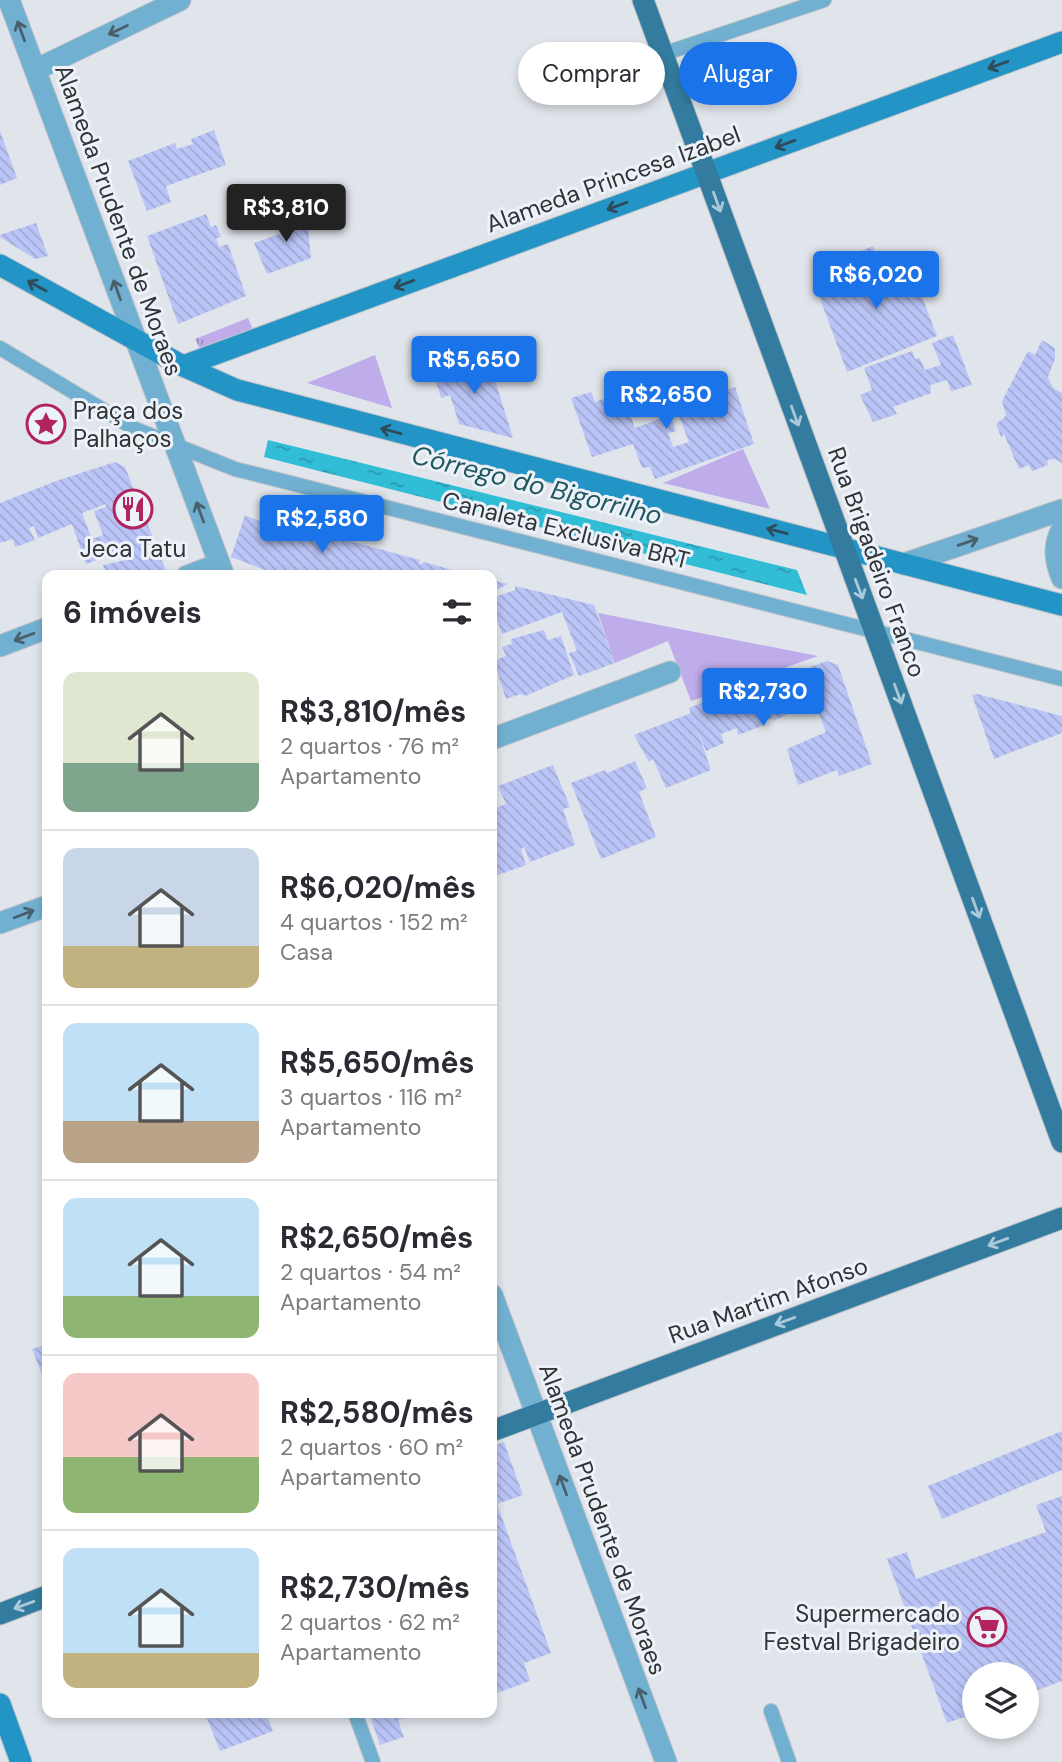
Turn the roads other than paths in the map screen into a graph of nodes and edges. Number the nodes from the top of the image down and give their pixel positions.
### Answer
1 (9, 0) edge
2 (180, 0) edge
3 (643, 0) edge
4 (824, 0) edge
5 (1062, 41) edge
6 (659, 42) edge
7 (665, 53) edge
8 (665, 60) edge
9 (35, 70) junction
10 (706, 173) junction
11 (0, 264) edge
12 (136, 341) junction
13 (0, 348) edge
14 (183, 366) junction
15 (175, 446) junction
16 (1062, 510) edge
17 (1062, 529) edge
18 (843, 549) junction
19 (904, 564) junction
20 (221, 570) edge
21 (1062, 578) edge
22 (1062, 605) edge
23 (42, 630) edge
24 (874, 630) junction
25 (0, 646) edge
26 (670, 672) dead end
27 (1062, 679) edge
28 (497, 737) edge
29 (42, 908) edge
30 (0, 923) edge
31 (1062, 1142) edge
32 (1062, 1218) edge
33 (497, 1309) edge
34 (536, 1414) junction
35 (497, 1429) edge
36 (42, 1598) edge
37 (0, 1614) edge
38 (0, 1704) edge
39 (771, 1711) dead end
40 (357, 1718) edge
41 (22, 1762) edge
42 (373, 1762) edge
43 (666, 1762) edge
44 (789, 1762) edge

9 -> 1 street, Alameda Prudente de Moraes
2 -> 9 street
3 - 6 main road, Rua Brigadeiro Franco
4 - 7 lane
5 -> 10 street, Alameda Princesa Izabel
8 - 10 main road, Rua Brigadeiro Franco
12 -> 9 street, Alameda Prudente de Moraes
10 -> 14 street, Alameda Princesa Izabel
10 -> 18 main road, Rua Brigadeiro Franco
12 -> 11 street
12 - 14 street
12 - 15 street, Alameda Prudente de Moraes
13 - 15 lane, Canaleta Exclusiva BRT
18 -> 14 street
20 -> 15 street, Alameda Prudente de Moraes
15 - 24 lane, Canaleta Exclusiva BRT
19 -> 16 street
17 - 21 street
18 - 19 street
18 -> 24 main road, Rua Brigadeiro Franco
19 - 22 street
23 -> 25 street
24 - 27 lane, Canaleta Exclusiva BRT
24 -> 31 main road, Rua Brigadeiro Franco
26 - 28 street
30 -> 29 street
32 -> 34 main road, Rua Martim Afonso
33 - 34 street, Alameda Prudente de Moraes
34 - 35 main road, Rua Martim Afonso
43 -> 34 street, Alameda Prudente de Moraes
36 -> 37 main road
38 - 41 street
39 - 44 lane
40 - 42 lane

